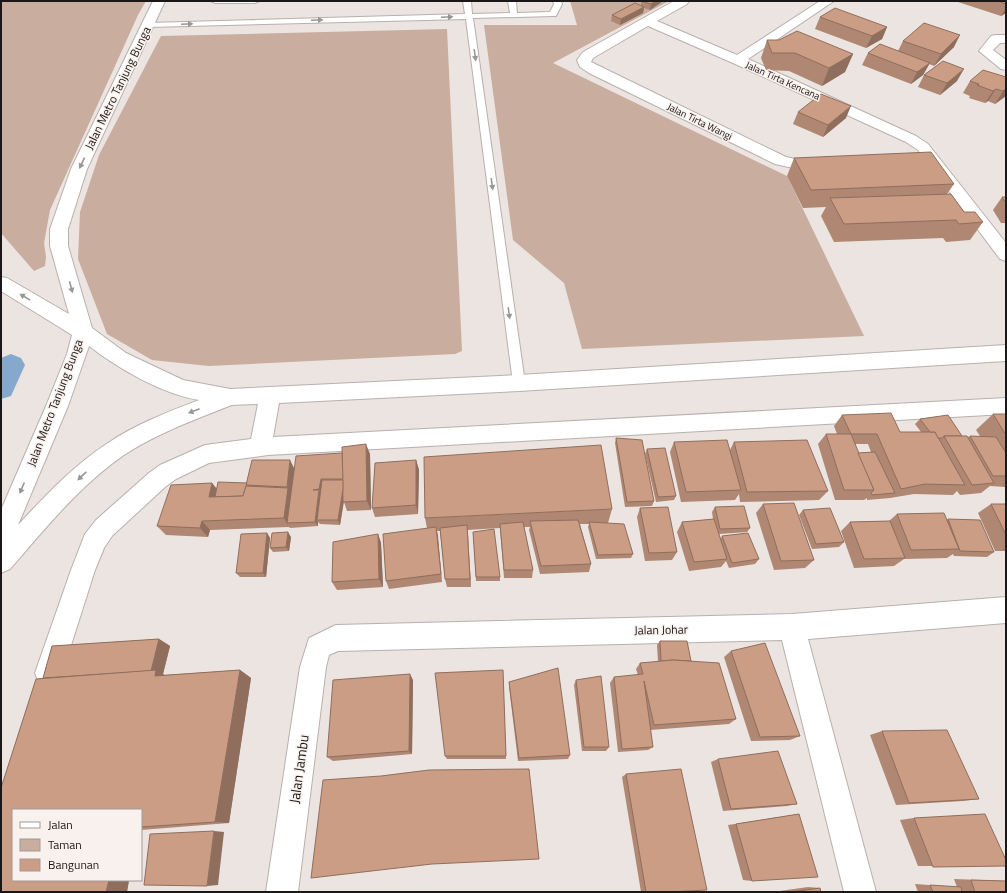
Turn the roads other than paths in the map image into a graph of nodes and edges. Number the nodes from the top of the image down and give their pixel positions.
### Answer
1 (159, 1) edge
2 (215, 1) edge
3 (255, 1) edge
4 (467, 1) edge
5 (512, 1) edge
6 (557, 1) edge
7 (684, 1) edge
8 (828, 1) edge
9 (470, 16) junction
10 (514, 16) junction
11 (647, 21) junction
12 (148, 25) junction
13 (1006, 39) edge
14 (738, 60) junction
15 (1006, 66) edge
16 (923, 166) edge
17 (938, 166) junction
18 (833, 169) edge
19 (1006, 255) edge
20 (1, 283) edge
21 (83, 332) junction
22 (1006, 353) edge
23 (519, 383) junction
24 (270, 395) junction
25 (230, 397) junction
26 (1006, 406) edge
27 (260, 447) junction
28 (1, 537) edge
29 (1, 561) edge
30 (1006, 610) edge
31 (792, 627) junction
32 (318, 647) joint
33 (43, 691) edge
34 (282, 892) edge
35 (860, 892) edge

1 - 12 street, Jalan Metro Tanjung Bunga
2 - 3 lane
4 - 9 lane
5 - 10 lane
6 - 10 lane
7 - 11 street, Jalan Tirta Wangi
8 - 14 street
9 - 10 lane
12 -> 9 lane
9 -> 23 lane
11 - 14 street, Jalan Tirta Kencana
11 - 18 street, Jalan Tirta Wangi
12 -> 21 street, Jalan Metro Tanjung Bunga
13 - 15 street
14 - 17 street, Jalan Tirta Kencana
16 - 17 street
17 - 19 street, Jalan Tirta Kencana
21 -> 20 street
21 - 25 street
21 -> 28 street, Jalan Metro Tanjung Bunga
22 - 23 street
23 - 24 street
24 - 25 street
24 - 27 street
25 -> 29 street
26 - 27 street
27 - 33 street
30 - 31 street, Jalan Johar
31 - 32 street, Jalan Johar
31 - 35 street
32 - 34 street, Jalan Jambu

